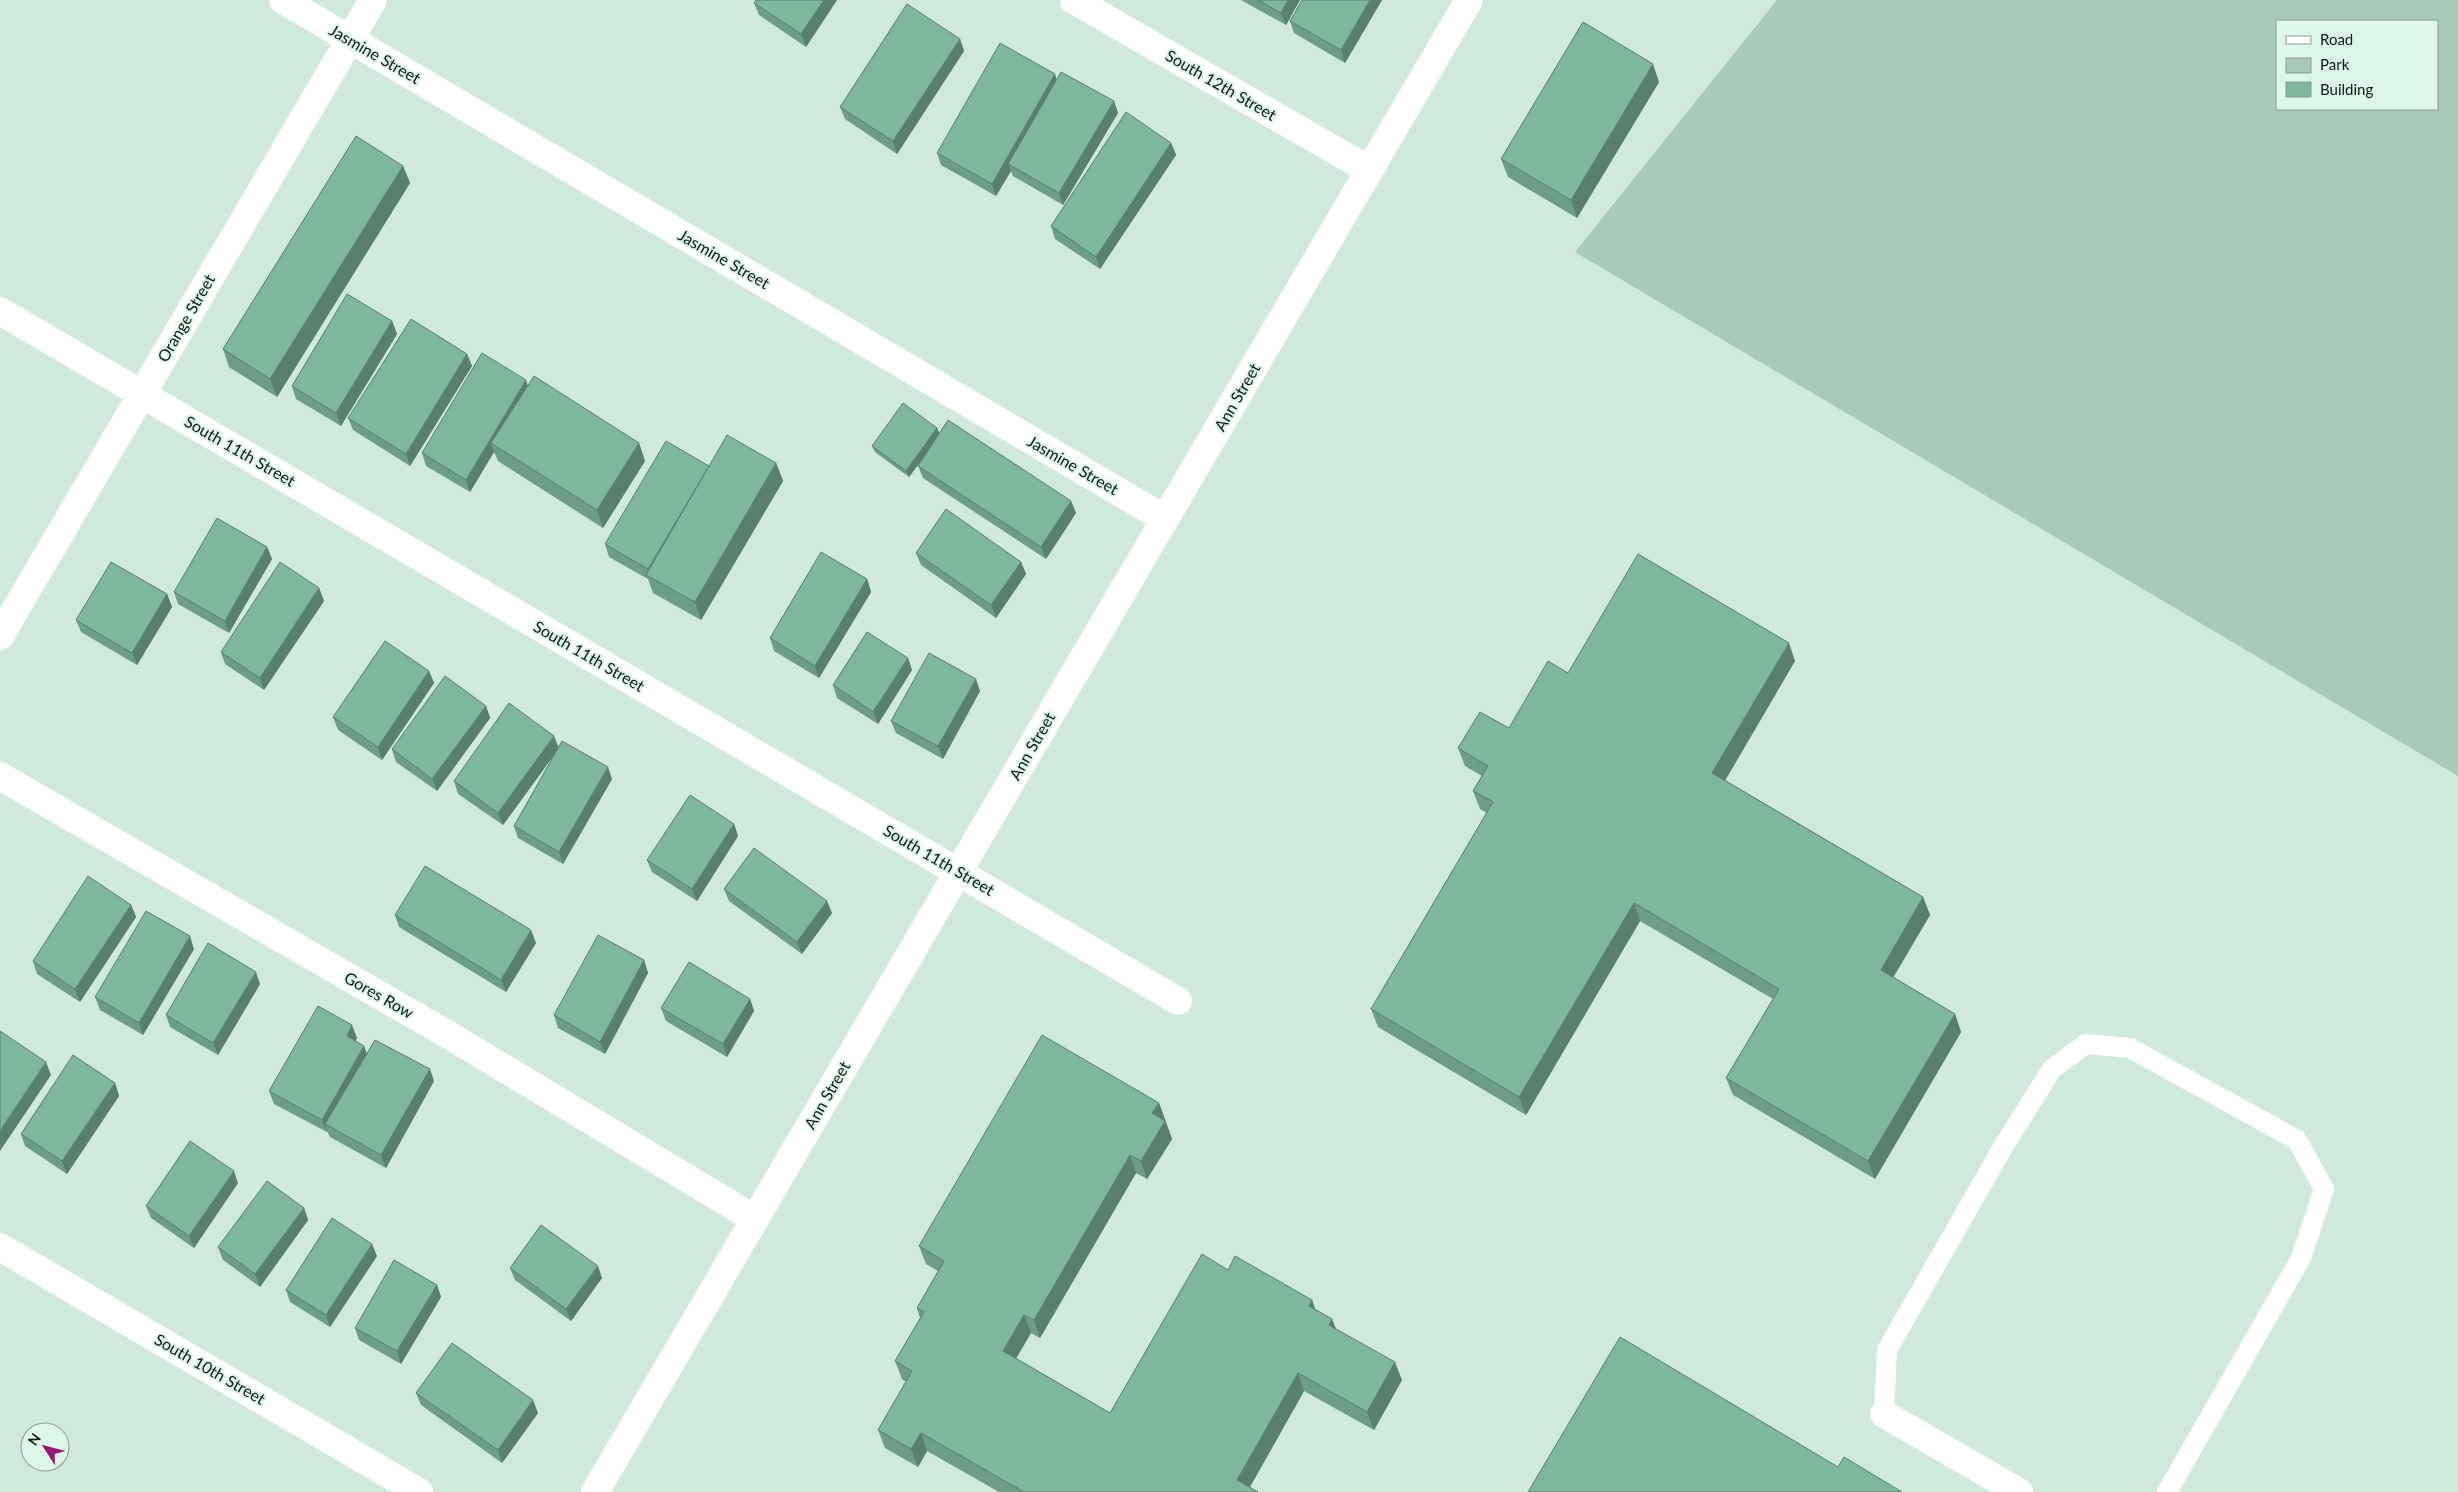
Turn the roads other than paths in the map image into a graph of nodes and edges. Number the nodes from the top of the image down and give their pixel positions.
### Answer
1 (283, 0) edge
2 (373, 0) edge
3 (1074, 0) edge
4 (1469, 0) edge
5 (350, 39) junction
6 (1369, 170) junction
7 (0, 311) edge
8 (142, 394) junction
9 (1165, 519) junction
10 (0, 636) edge
11 (0, 776) edge
12 (958, 871) junction
13 (1178, 1000) dead end
14 (755, 1219) junction
15 (0, 1247) edge
16 (1884, 1414) joint
17 (420, 1492) edge
18 (595, 1492) edge
19 (2019, 1492) edge
20 (2167, 1492) edge

1 - 5 street, Jasmine Street
2 - 5 street, Orange Street
3 - 6 street, South 12th Street
4 - 6 street, Ann Street
5 - 8 street, Orange Street
5 - 9 street, Jasmine Street
6 - 9 street, Ann Street
7 - 8 street, South 11th Street
8 - 10 street, Orange Street
8 - 12 street, South 11th Street
9 - 12 street, Ann Street
11 - 14 street, Gores Row
12 - 13 street, South 11th Street
12 - 14 street, Ann Street
14 - 18 street, Ann Street
15 - 17 street, South 10th Street
16 - 19 street
16 - 20 lane

